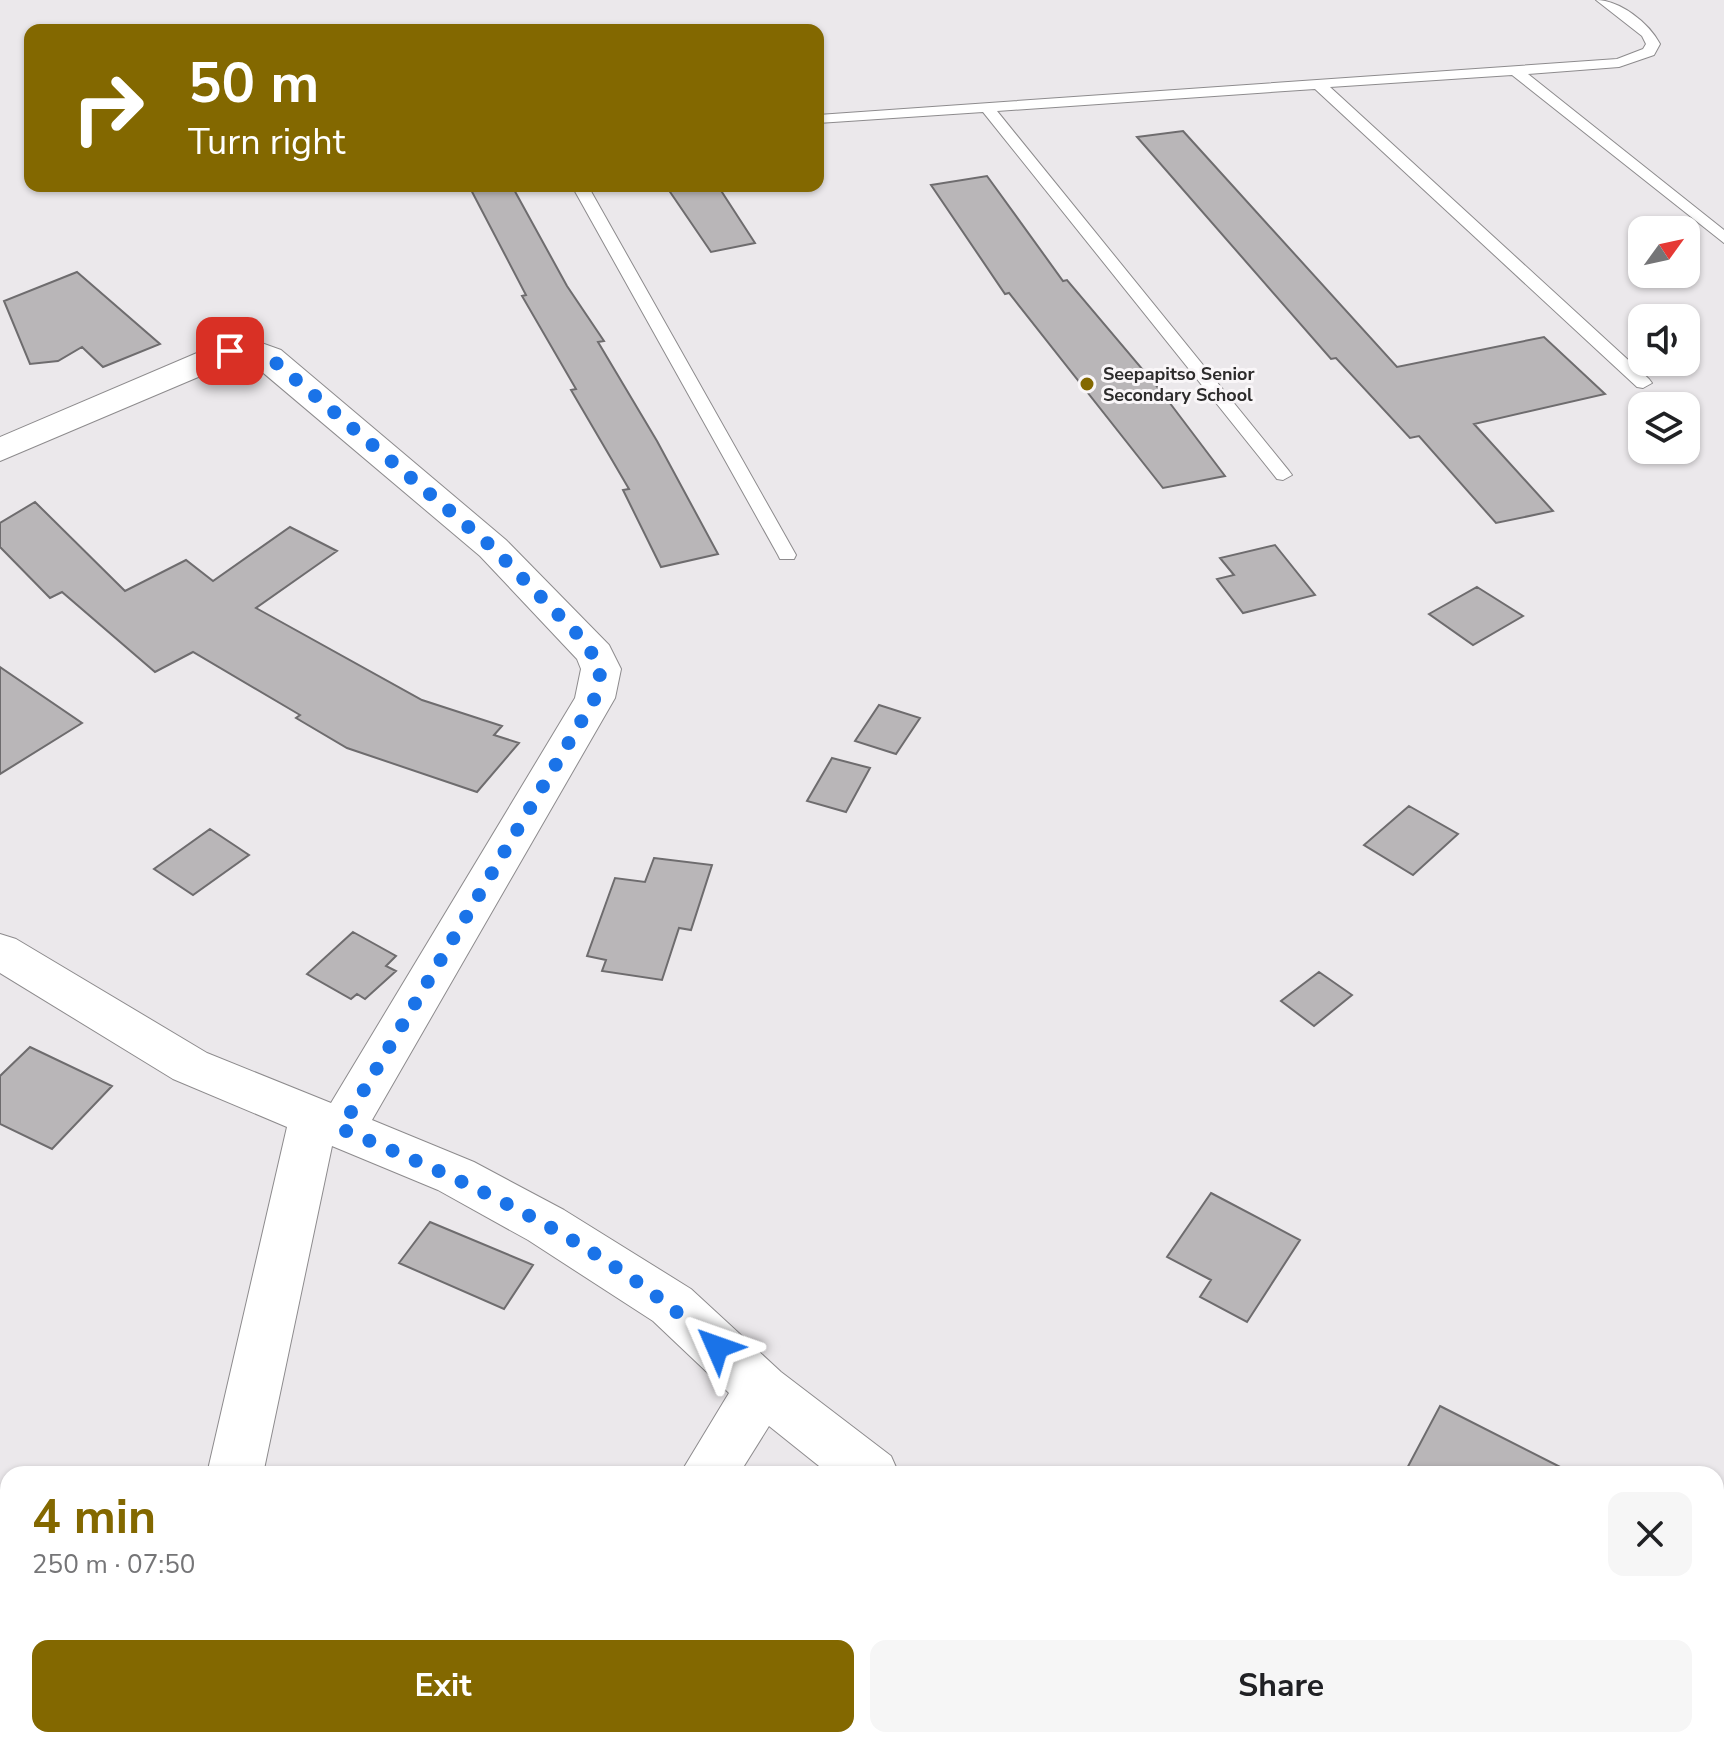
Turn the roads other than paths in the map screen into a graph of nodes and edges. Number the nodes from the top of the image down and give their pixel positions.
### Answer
1 (1603, 0) edge
2 (1515, 70) junction
3 (1318, 84) junction
4 (987, 108) junction
5 (824, 119) edge
6 (583, 192) edge
7 (1724, 238) edge
8 (1643, 383) dead end
9 (0, 450) edge
10 (1283, 475) dead end
11 (787, 555) dead end
12 (0, 951) edge
13 (327, 1123) junction
14 (762, 1389) junction
15 (237, 1466) edge
16 (713, 1466) edge
17 (861, 1466) edge

1 - 2 lane
2 - 3 lane
2 - 7 lane
3 - 4 lane
3 - 8 lane
4 - 5 lane
4 - 10 lane
6 - 11 lane
9 - 13 street
12 - 13 street
13 - 14 street
13 - 15 street
14 - 16 street
14 - 17 street

